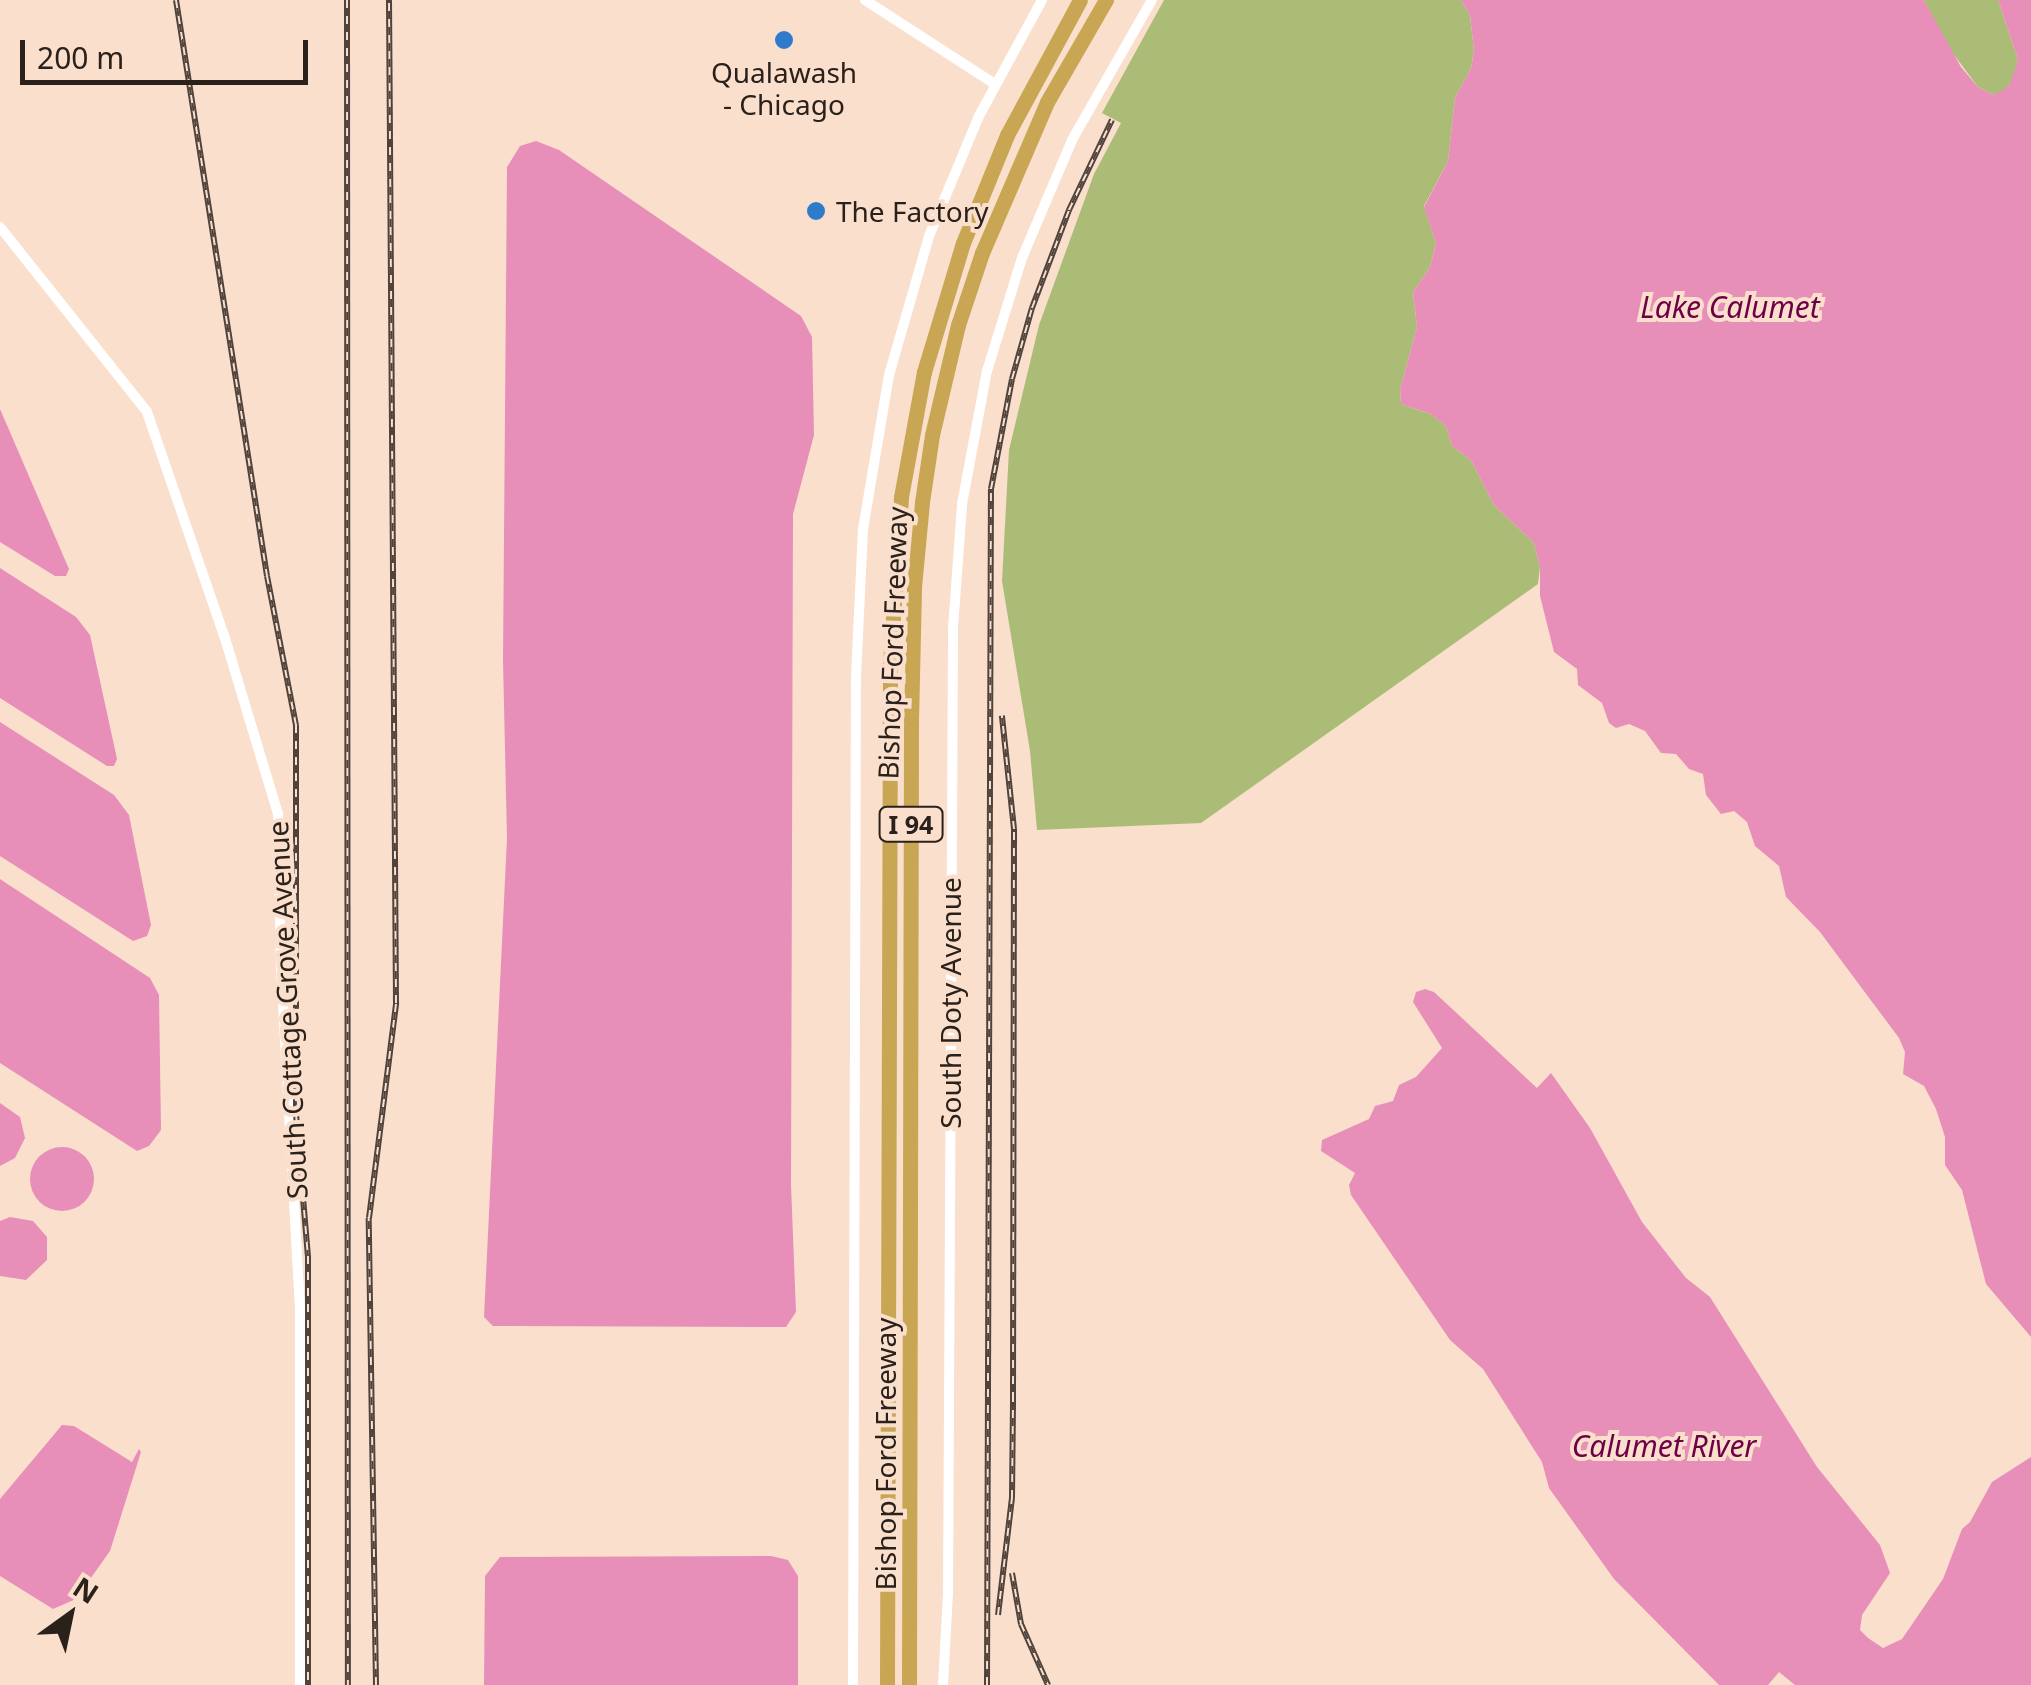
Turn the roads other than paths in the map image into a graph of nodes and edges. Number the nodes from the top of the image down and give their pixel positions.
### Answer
1 (865, 0) edge
2 (1042, 0) edge
3 (1080, 0) edge
4 (1106, 0) edge
5 (1152, 0) edge
6 (994, 84) junction
7 (0, 227) edge
8 (300, 1685) edge
9 (853, 1685) edge
10 (887, 1685) edge
11 (909, 1685) edge
12 (943, 1685) edge

1 - 6 street
2 - 6 street
3 - 10 highway, Bishop Ford Freeway / I 94
4 - 11 highway, Bishop Ford Freeway / I 94
5 - 12 street, South Doty Avenue
6 - 9 street
7 - 8 street, South Cottage Grove Avenue

